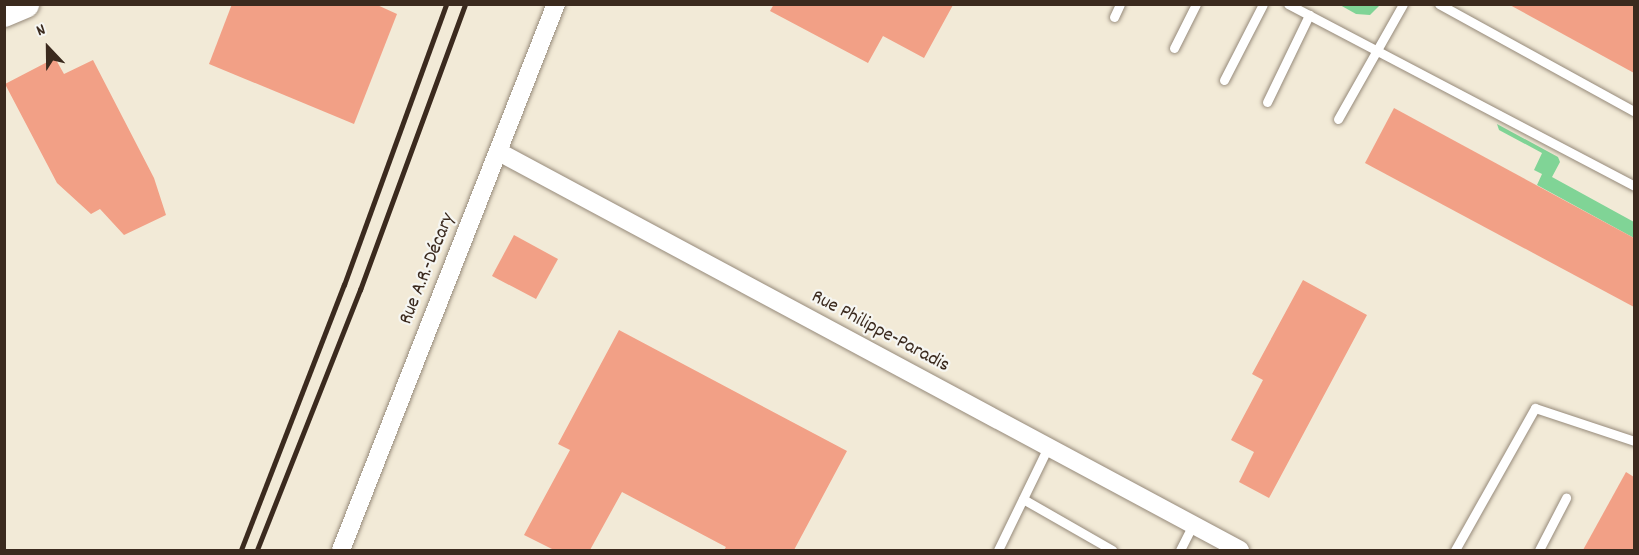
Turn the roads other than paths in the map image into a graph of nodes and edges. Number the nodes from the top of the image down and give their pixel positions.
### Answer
1 (25, 4) edge
2 (556, 4) edge
3 (1120, 4) edge
4 (1196, 4) edge
5 (1263, 4) edge
6 (1288, 4) edge
7 (1403, 4) edge
8 (1439, 4) edge
9 (4, 14) edge
10 (1309, 15) junction
11 (1114, 17) dead end
12 (1174, 48) dead end
13 (1376, 50) junction
14 (1224, 80) dead end
15 (1268, 102) dead end
16 (1635, 111) edge
17 (1338, 119) dead end
18 (499, 152) junction
19 (1635, 186) edge
20 (1635, 441) edge
21 (1048, 447) junction
22 (1566, 498) dead end
23 (1023, 500) junction
24 (1193, 525) junction
25 (341, 550) edge
26 (998, 550) edge
27 (1112, 550) edge
28 (1180, 550) edge
29 (1240, 550) edge
30 (1455, 550) edge
31 (1539, 550) edge

1 - 9 main road
2 - 18 street, Rue A.R.-Décary
3 - 11 lane
4 - 12 lane
5 - 14 lane
6 - 10 lane
7 - 13 lane
8 - 16 lane
10 - 13 lane
10 - 15 lane
13 - 17 lane
13 - 19 lane
18 - 21 street, Rue Philippe-Paradis
18 - 25 street, Rue A.R.-Décary
20 - 30 lane
21 - 23 lane
21 - 24 street, Rue Philippe-Paradis
22 - 31 lane
23 - 26 lane
23 - 27 lane
24 - 28 lane
24 - 29 street, Rue Philippe-Paradis

